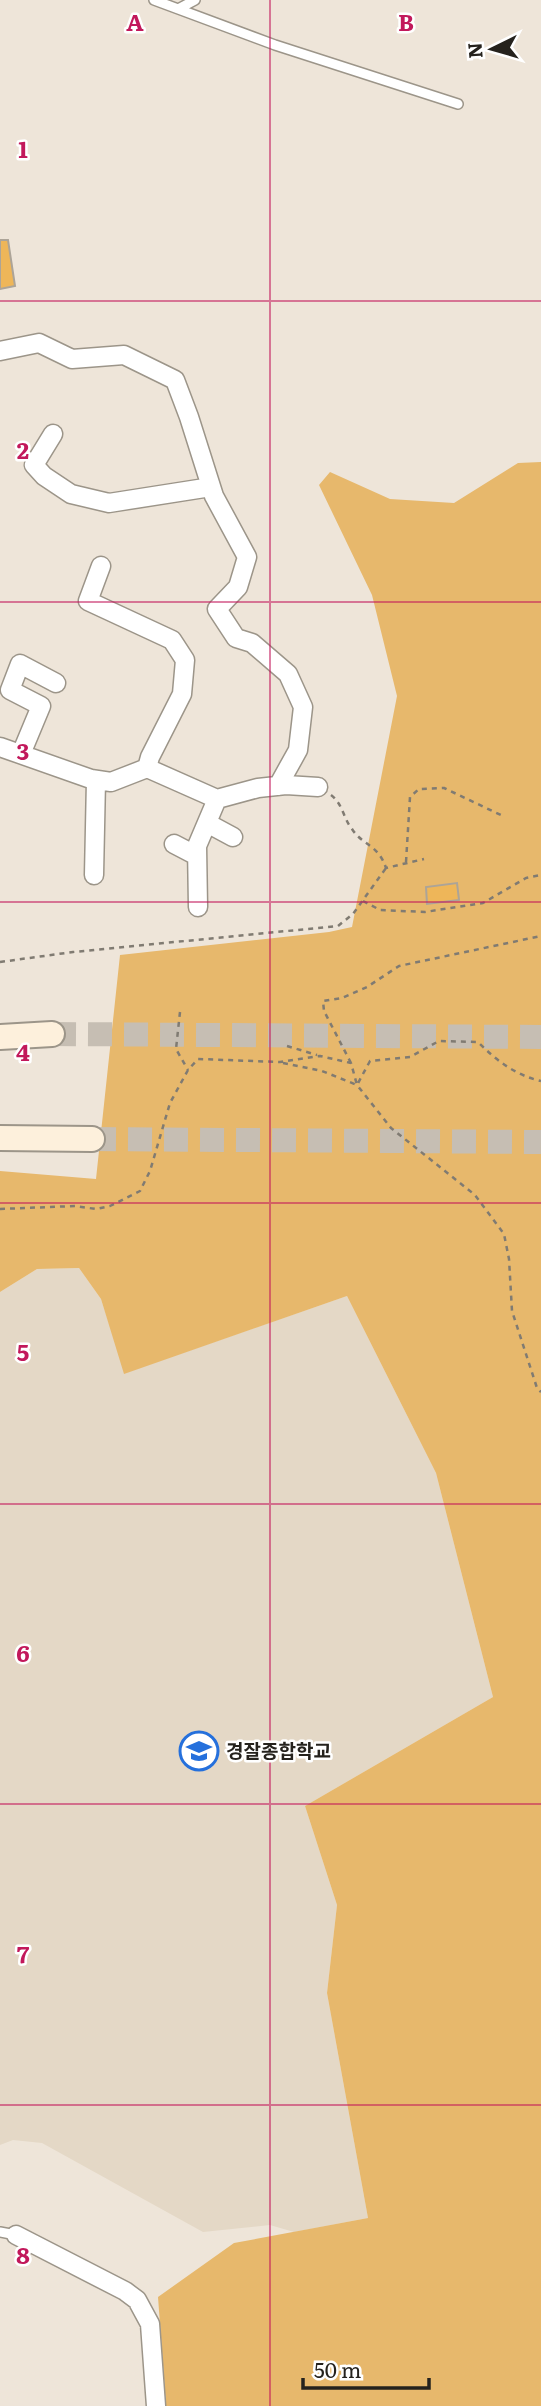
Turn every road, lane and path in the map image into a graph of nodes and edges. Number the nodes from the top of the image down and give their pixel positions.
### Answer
1 (154, 0) edge
2 (195, 0) edge
3 (180, 8) junction
4 (458, 104) dead end
5 (0, 351) edge
6 (53, 434) dead end
7 (211, 487) junction
8 (101, 566) dead end
9 (56, 683) dead end
10 (0, 747) edge
11 (21, 754) junction
12 (147, 768) junction
13 (96, 780) junction
14 (278, 786) junction
15 (318, 787) joint
16 (217, 799) junction
17 (505, 817) dead end
18 (207, 822) junction
19 (233, 837) dead end
20 (174, 844) dead end
21 (197, 856) junction
22 (424, 859) dead end
23 (406, 862) junction
24 (386, 868) junction
25 (94, 875) dead end
26 (541, 875) edge
27 (363, 901) junction
28 (198, 907) dead end
29 (541, 936) edge
30 (0, 962) edge
31 (180, 1012) dead end
32 (52, 1034) tunnel mouth
33 (0, 1037) edge
34 (287, 1046) dead end
35 (320, 1056) junction
36 (280, 1062) junction
37 (351, 1063) junction
38 (188, 1070) junction
39 (541, 1081) edge
40 (357, 1085) junction
41 (0, 1138) edge
42 (92, 1139) tunnel mouth
43 (0, 1209) edge
44 (541, 1392) edge
45 (8, 2234) edge
46 (156, 2406) edge

1 - 3 lane
2 - 3 lane
3 - 4 lane
5 - 7 street
6 - 7 street
7 - 14 street
8 - 12 street
9 - 11 street
10 - 11 street
11 - 13 street
12 - 13 street
12 - 16 street
13 - 25 street
14 - 15 street
14 - 16 street
15 - 24 path
16 - 18 street
17 - 23 path
18 - 19 street
18 - 21 street
20 - 21 street
21 - 28 street
22 - 23 path
23 - 24 path
24 - 27 path
26 - 27 path
27 - 30 path
29 - 37 path
31 - 38 path
32 - 33 main road
34 - 35 path
35 - 36 path
35 - 37 path
36 - 38 path
36 - 40 path
37 - 40 path
38 - 43 path
39 - 40 path
40 - 44 path
41 - 42 main road
45 - 46 street

